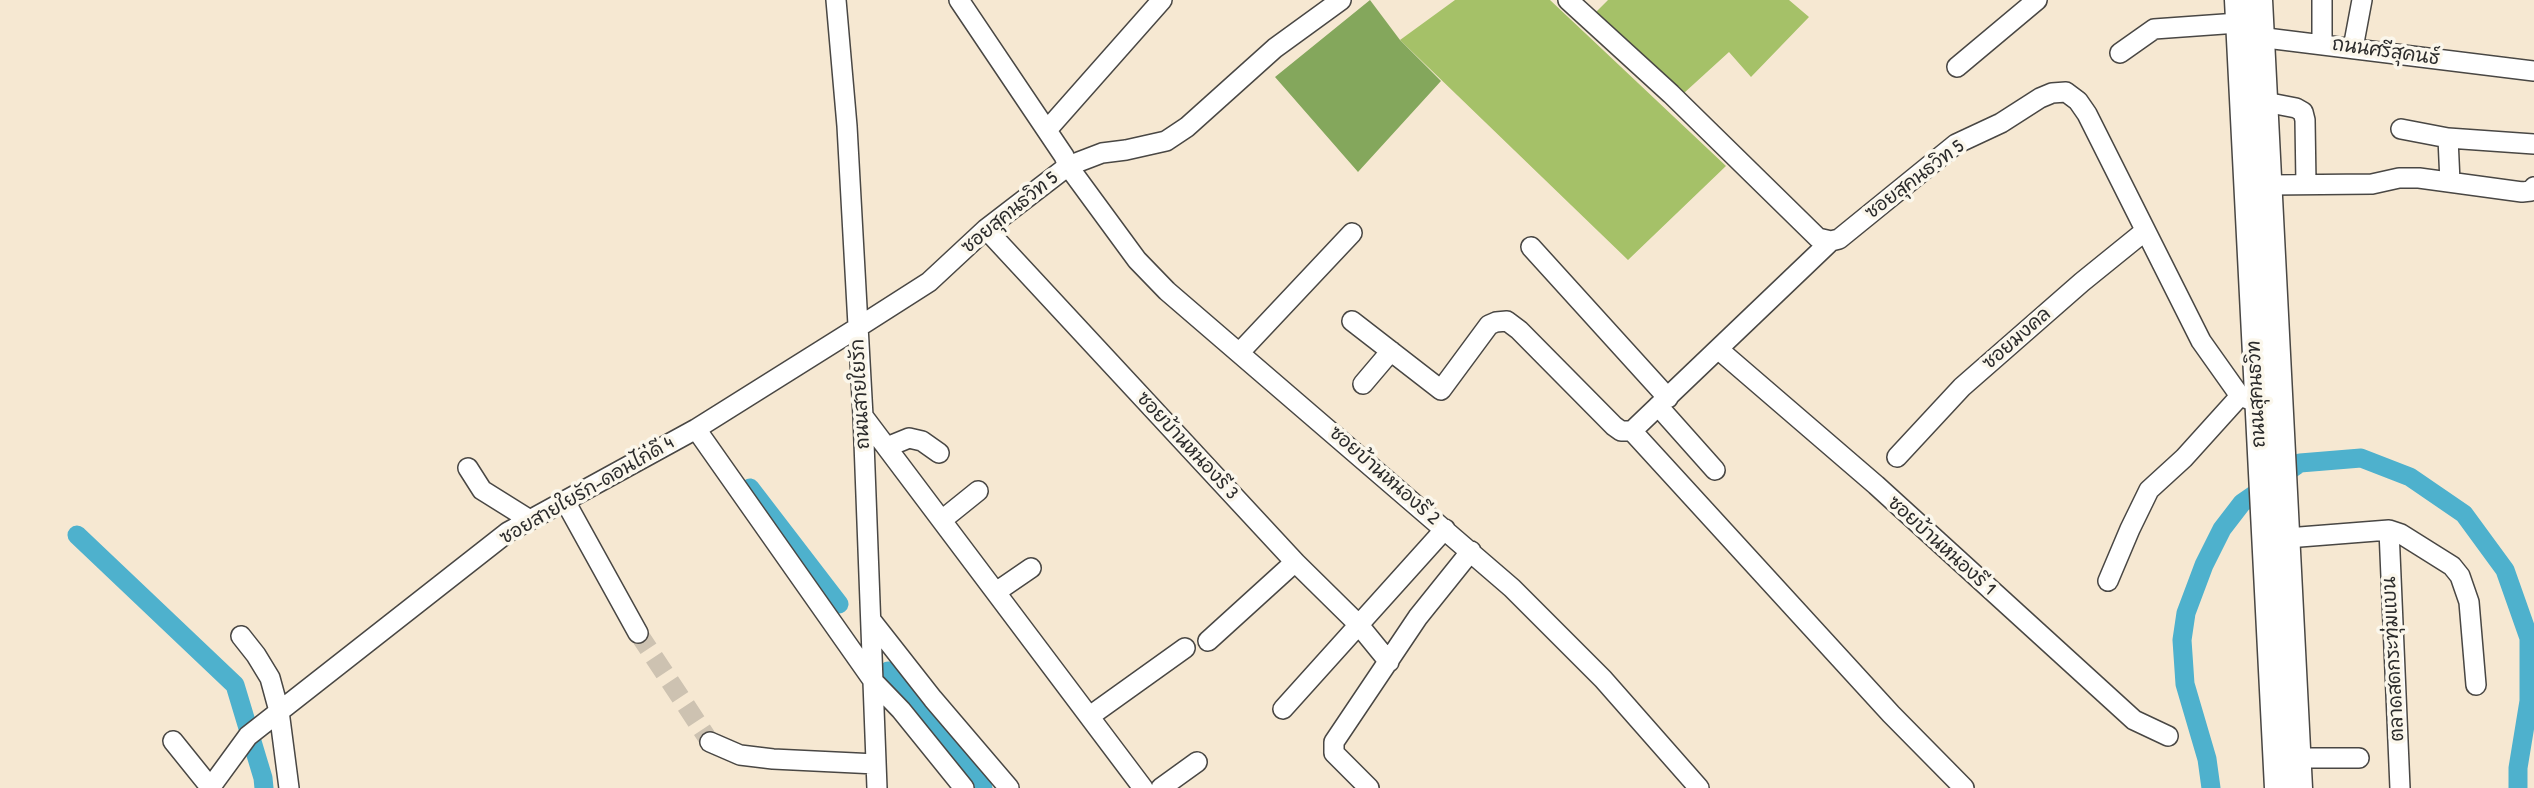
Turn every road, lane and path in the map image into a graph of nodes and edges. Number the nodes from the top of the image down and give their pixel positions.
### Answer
1 (836, 0) edge
2 (958, 0) edge
3 (1162, 0) edge
4 (1341, 0) edge
5 (1568, 0) edge
6 (2036, 0) edge
7 (2260, 0) edge
8 (2322, 0) edge
9 (2362, 0) edge
10 (2244, 24) edge
11 (2322, 43) junction
12 (2353, 48) junction
13 (2120, 53) dead end
14 (1957, 67) dead end
15 (2534, 71) edge
16 (2266, 102) junction
17 (2402, 129) dead end
18 (1046, 130) junction
19 (2448, 138) junction
20 (2534, 144) edge
21 (1068, 166) junction
22 (2450, 182) junction
23 (2306, 184) junction
24 (2270, 185) junction
25 (2534, 187) edge
26 (986, 229) junction
27 (2145, 231) junction
28 (1352, 233) dead end
29 (1831, 241) junction
30 (1531, 247) dead end
31 (1352, 321) dead end
32 (857, 328) junction
33 (1718, 349) junction
34 (1391, 351) junction
35 (1240, 352) junction
36 (1363, 384) dead end
37 (2249, 400) junction
38 (1663, 402) junction
39 (863, 416) junction
40 (696, 429) junction
41 (1632, 431) junction
42 (887, 447) junction
43 (939, 453) dead end
44 (1897, 457) dead end
45 (2272, 464) junction
46 (467, 468) dead end
47 (1715, 470) dead end
48 (978, 491) dead end
49 (565, 501) junction
50 (530, 520) junction
51 (942, 520) junction
52 (1445, 529) junction
53 (2389, 530) junction
54 (2287, 538) junction
55 (1471, 551) junction
56 (1295, 562) junction
57 (1031, 568) dead end
58 (2108, 581) dead end
59 (996, 592) junction
60 (871, 620) junction
61 (1358, 624) junction
62 (638, 633) tunnel mouth
63 (241, 636) dead end
64 (1208, 641) dead end
65 (1185, 648) dead end
66 (1389, 662) junction
67 (874, 682) junction
68 (2476, 685) dead end
69 (1283, 709) dead end
70 (279, 711) junction
71 (1090, 716) junction
72 (2168, 736) dead end
73 (173, 741) dead end
74 (710, 742) tunnel mouth
75 (2299, 758) junction
76 (2359, 758) dead end
77 (1197, 762) dead end
78 (876, 764) junction
79 (210, 788) edge
80 (289, 788) edge
81 (877, 788) edge
82 (964, 788) edge
83 (1009, 788) edge
84 (1143, 788) edge
85 (1161, 788) edge
86 (1369, 788) edge
87 (1699, 788) edge
88 (1964, 788) edge
89 (2277, 788) edge
90 (2300, 788) edge
91 (2400, 788) edge

1 - 32 street, ถนนสายใยรัก
2 - 18 street, ซอยบ้านหนองรี 2
3 - 18 street
4 - 21 street, ซอยสุคนธวิท 5
5 - 29 street
6 - 14 street
7 - 10 main road, ถนนสุคนธวิท
8 - 11 street
9 - 12 street
10 - 11 street, ถนนศรีสุคนธ์
10 - 13 street, ถนนศรีสุคนธ์
10 - 16 main road, ถนนสุคนธวิท
10 - 37 main road, ถนนสุคนธวิท
11 - 12 street, ถนนศรีสุคนธ์
12 - 15 street, ถนนศรีสุคนธ์
16 - 23 street
16 - 24 main road, ถนนสุคนธวิท
17 - 19 street
18 - 21 street, ซอยบ้านหนองรี 2
19 - 20 street
19 - 22 street
21 - 26 street, ซอยสุคนธวิท 5
21 - 35 street, ซอยบ้านหนองรี 2
22 - 23 street
22 - 25 street
23 - 24 street
24 - 45 main road, ถนนสุคนธวิท
26 - 32 street, ซอยสุคนธวิท 5
26 - 56 street, ซอยบ้านหนองรี 3
27 - 29 street, ซอยสุคนธวิท 5
27 - 37 street, ซอยสุคนธวิท 5
27 - 44 street, ซอยมงคล
28 - 35 street
29 - 33 street
30 - 38 street
31 - 34 street
32 - 39 street, ถนนสายใยรัก
32 - 40 street, ซอยสายใยรัก-ดอนไก่ดี 4
33 - 38 street
33 - 72 street, ซอยบ้านหนองรี 1
34 - 36 street
34 - 41 street
35 - 52 street, ซอยบ้านหนองรี 2
37 - 45 main road, ถนนสุคนธวิท
37 - 58 street
38 - 41 street
38 - 47 street
39 - 42 street
39 - 60 street, ถนนสายใยรัก
40 - 49 street, ซอยสายใยรัก-ดอนไก่ดี 4
40 - 67 street
41 - 88 street
42 - 43 street
42 - 51 street
45 - 54 main road, ถนนสุคนธวิท
45 - 89 main road, ถนนสุคนธวิท
46 - 50 street
48 - 51 street
49 - 50 street, ซอยสายใยรัก-ดอนไก่ดี 4
49 - 62 street
50 - 70 street, ซอยสายใยรัก-ดอนไก่ดี 4
51 - 59 street
52 - 55 street, ซอยบ้านหนองรี 2
52 - 61 street
53 - 54 street
53 - 68 street
53 - 91 street, ตลาดสดกระทุ่มแบน
54 - 75 main road, ถนนสุคนธวิท
55 - 66 street
55 - 87 street, ซอยบ้านหนองรี 2
56 - 61 street, ซอยบ้านหนองรี 3
56 - 64 street
57 - 59 street
59 - 71 street
60 - 67 street, ถนนสายใยรัก
60 - 83 street
61 - 66 street, ซอยบ้านหนองรี 3
61 - 69 street
63 - 70 street
65 - 71 street
66 - 86 street
67 - 78 street, ถนนสายใยรัก
67 - 82 street
70 - 79 street, ซอยสายใยรัก-ดอนไก่ดี 4
70 - 80 street
71 - 84 street
73 - 79 street
74 - 78 street
75 - 76 street
75 - 90 main road, ถนนสุคนธวิท
77 - 85 street
78 - 81 street, ถนนสายใยรัก

